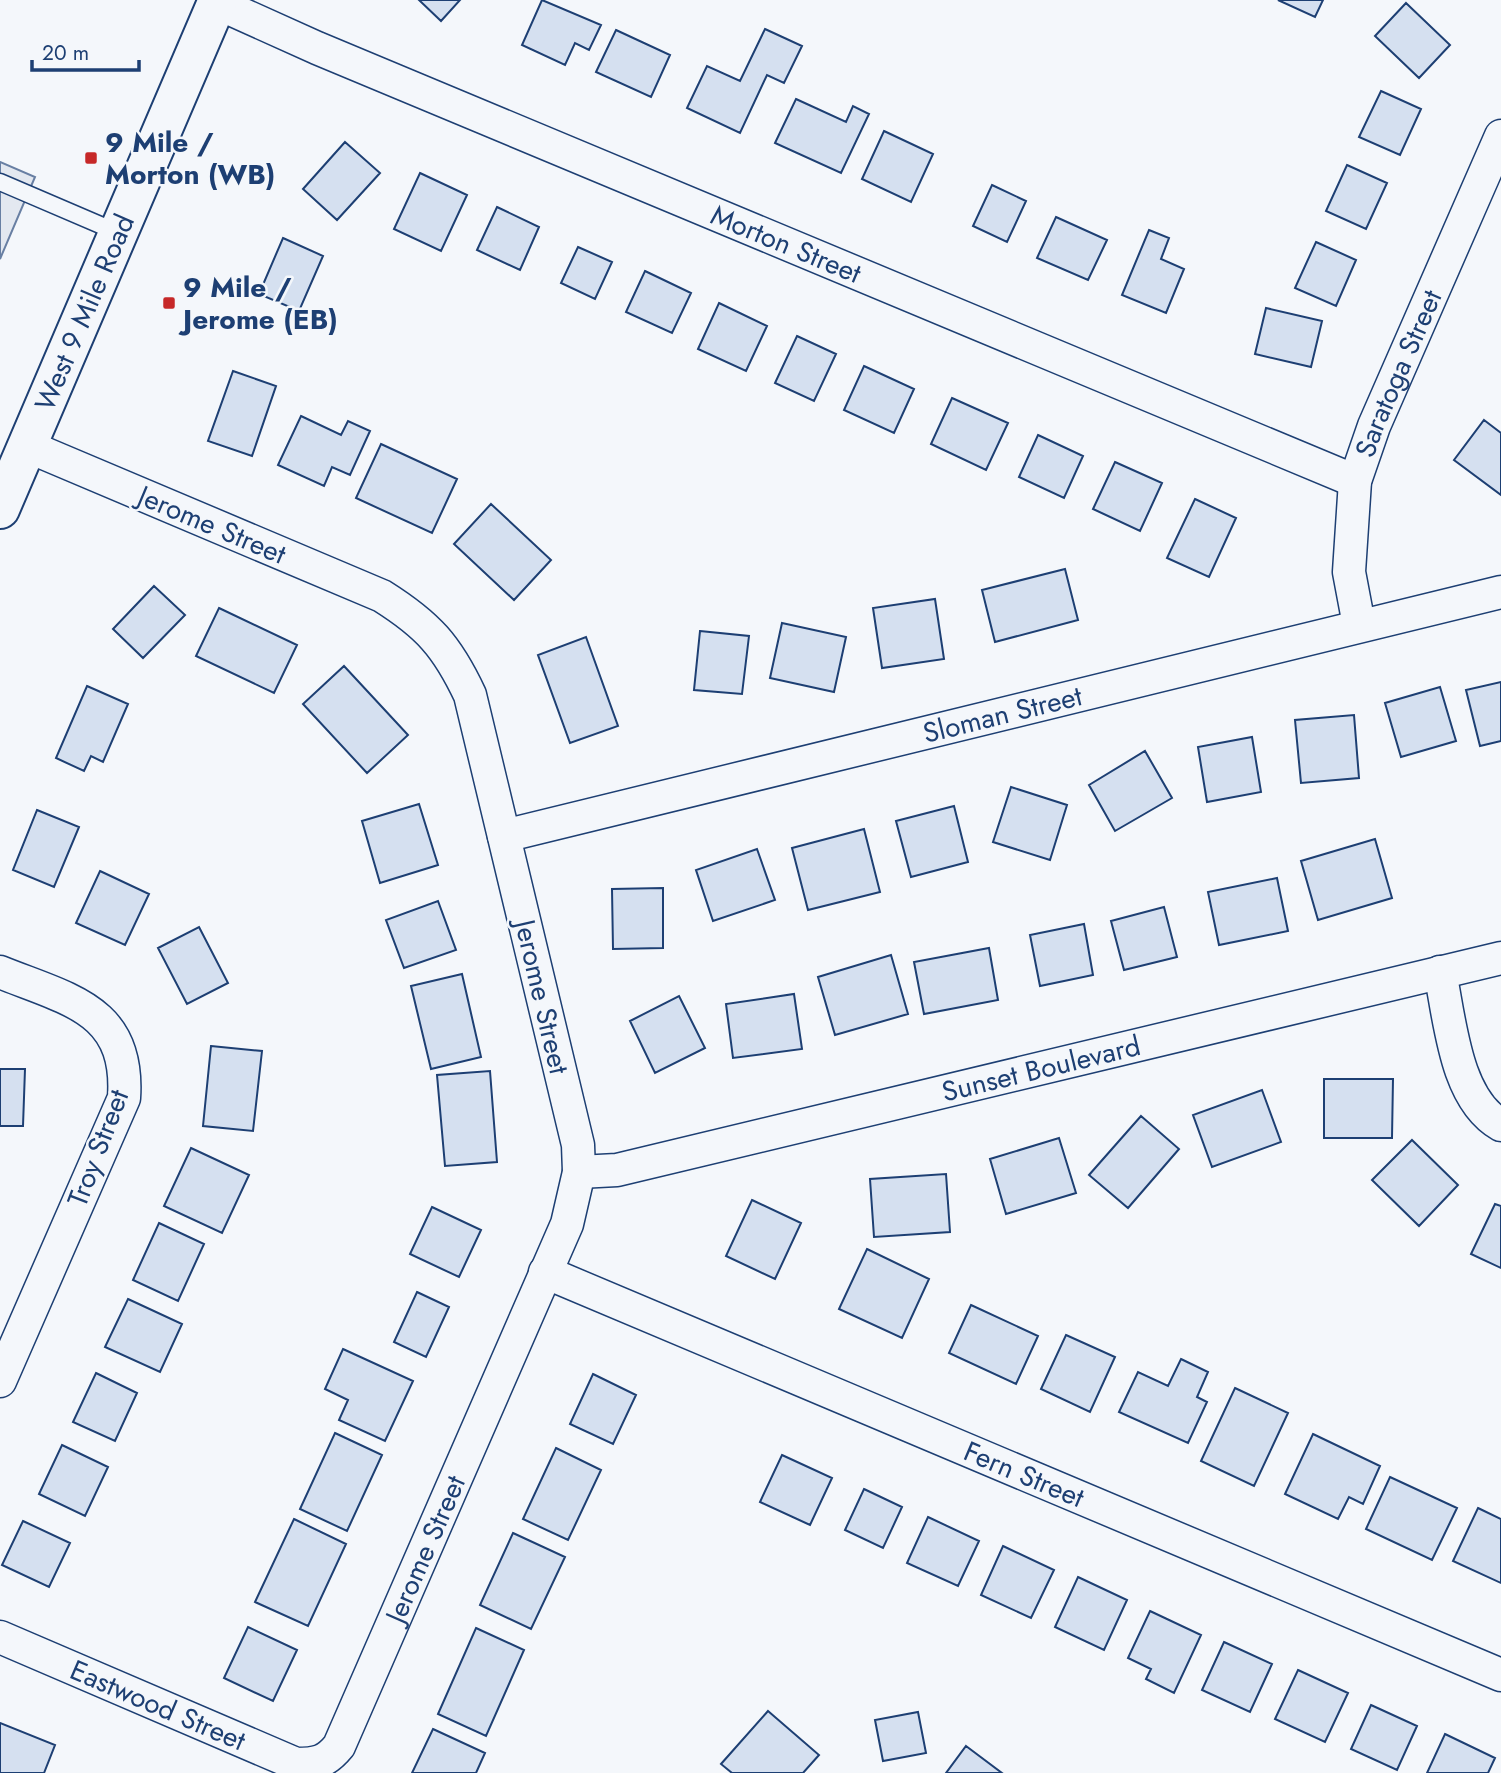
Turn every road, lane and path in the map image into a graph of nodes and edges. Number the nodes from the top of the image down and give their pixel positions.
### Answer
1 (217, 1) edge
2 (1501, 136) edge
3 (0, 182) edge
4 (119, 233) junction
5 (27, 446) junction
6 (1355, 481) junction
7 (2, 499) edge
8 (1501, 592) edge
9 (1359, 625) junction
10 (504, 836) junction
11 (1501, 958) edge
12 (0, 972) edge
13 (1440, 972) junction
14 (1501, 1125) edge
15 (579, 1172) junction
16 (545, 1272) junction
17 (0, 1381) edge
18 (0, 1637) edge
19 (1501, 1675) edge
20 (317, 1764) joint

1 - 4 main road, West 9 Mile Road
1 - 6 street, Morton Street
2 - 6 street, Saratoga Street
3 - 4 lane
4 - 5 main road, West 9 Mile Road
5 - 7 main road, West 9 Mile Road
5 - 10 street, Jerome Street
6 - 9 street, Saratoga Street
8 - 9 street, Sloman Street
9 - 10 street, Sloman Street
10 - 15 street, Jerome Street
11 - 13 street, Sunset Boulevard
12 - 17 street, Troy Street
13 - 14 street
13 - 15 street, Sunset Boulevard
15 - 16 street, Jerome Street
16 - 19 street, Fern Street
16 - 20 street, Jerome Street
18 - 20 street, Eastwood Street

